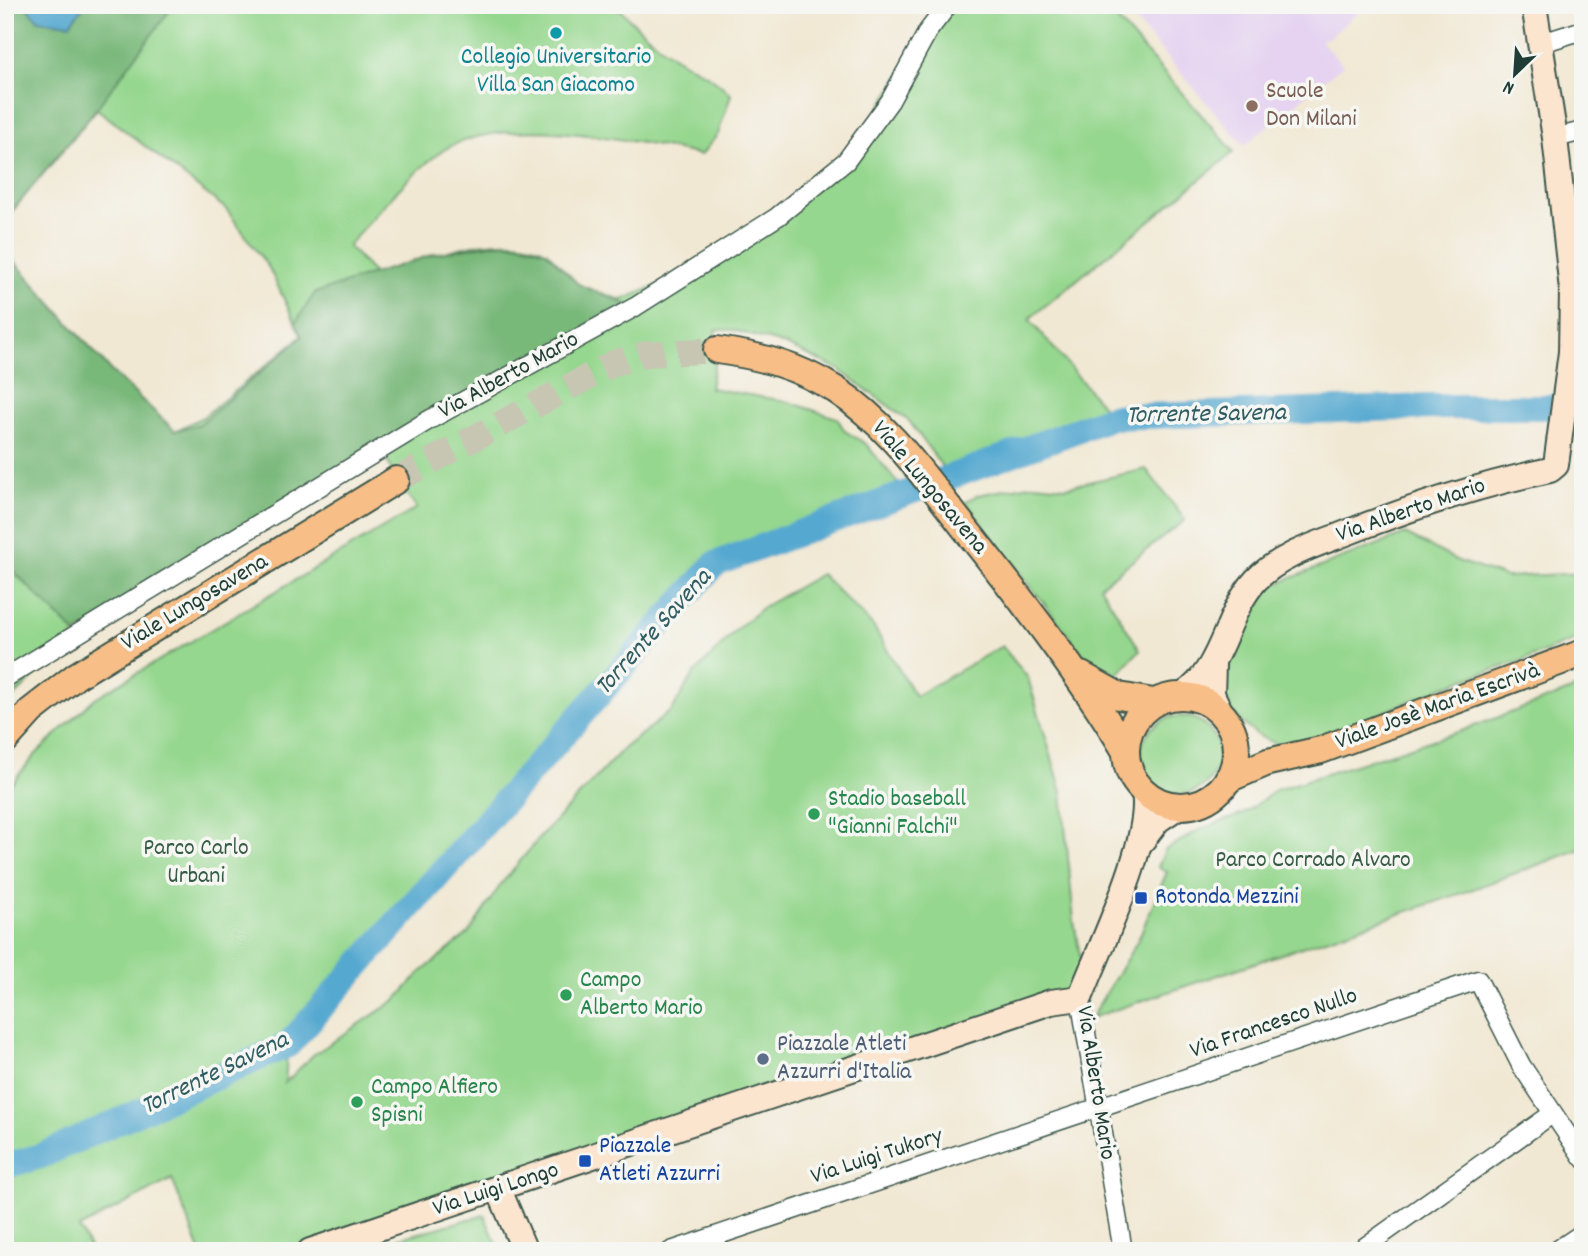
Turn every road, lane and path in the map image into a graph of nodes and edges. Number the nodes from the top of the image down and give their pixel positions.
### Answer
1 (948, 5) edge
2 (1537, 7) edge
3 (1583, 30) edge
4 (1542, 43) junction
5 (1583, 131) edge
6 (1555, 138) junction
7 (1575, 237) edge
8 (717, 350) tunnel mouth
9 (1577, 351) edge
10 (396, 480) tunnel mouth
11 (1583, 653) edge
12 (1066, 663) junction
13 (1213, 665) junction
14 (5, 678) edge
15 (1183, 695) junction
16 (1153, 702) junction
17 (1220, 711) junction
18 (1235, 738) junction
19 (5, 740) edge
20 (1125, 750) junction
21 (1293, 757) junction
22 (1228, 779) junction
23 (1144, 792) junction
24 (1179, 806) junction
25 (1141, 842) junction
26 (1080, 998) junction
27 (1098, 1110) junction
28 (1552, 1114) junction
29 (1583, 1158) edge
30 (499, 1190) junction
31 (1583, 1233) edge
32 (675, 1250) edge
33 (310, 1251) edge
34 (524, 1251) edge
35 (1123, 1251) edge
36 (1359, 1251) edge
37 (1556, 1251) edge

1 - 14 street, Via Alberto Mario
2 - 4 street, Via Alberto Mario
3 - 4 street
4 - 6 street, Via Alberto Mario
5 - 6 street
6 - 7 street, Via Alberto Mario
7 - 9 street, Via Alberto Mario
8 - 12 main road, Viale Lungosavena
9 - 13 street, Via Alberto Mario
10 - 19 main road, Viale Lungosavena
11 - 21 main road, Viale Josè Maria Escrivà
12 - 16 main road, Viale Lungosavena
12 - 20 main road, Viale Lungosavena
13 - 15 street, Via Alberto Mario
13 - 17 street, Via Alberto Mario
15 - 16 main road
15 - 17 main road
16 - 20 main road
17 - 18 main road
18 - 21 main road, Viale Josè Maria Escrivà
18 - 22 main road
20 - 23 main road
21 - 22 main road, Viale Josè Maria Escrivà
22 - 24 main road
23 - 24 main road
23 - 25 street, Via Alberto Mario
24 - 25 street, Via Alberto Mario
25 - 26 street, Via Alberto Mario
26 - 27 street, Via Alberto Mario
26 - 30 street, Via Luigi Longo
27 - 28 street, Via Francesco Nullo
27 - 32 street, Via Luigi Tukory
27 - 35 street, Via Alberto Mario
28 - 29 street
28 - 36 street
30 - 33 street, Via Luigi Longo
30 - 34 street
31 - 37 street

